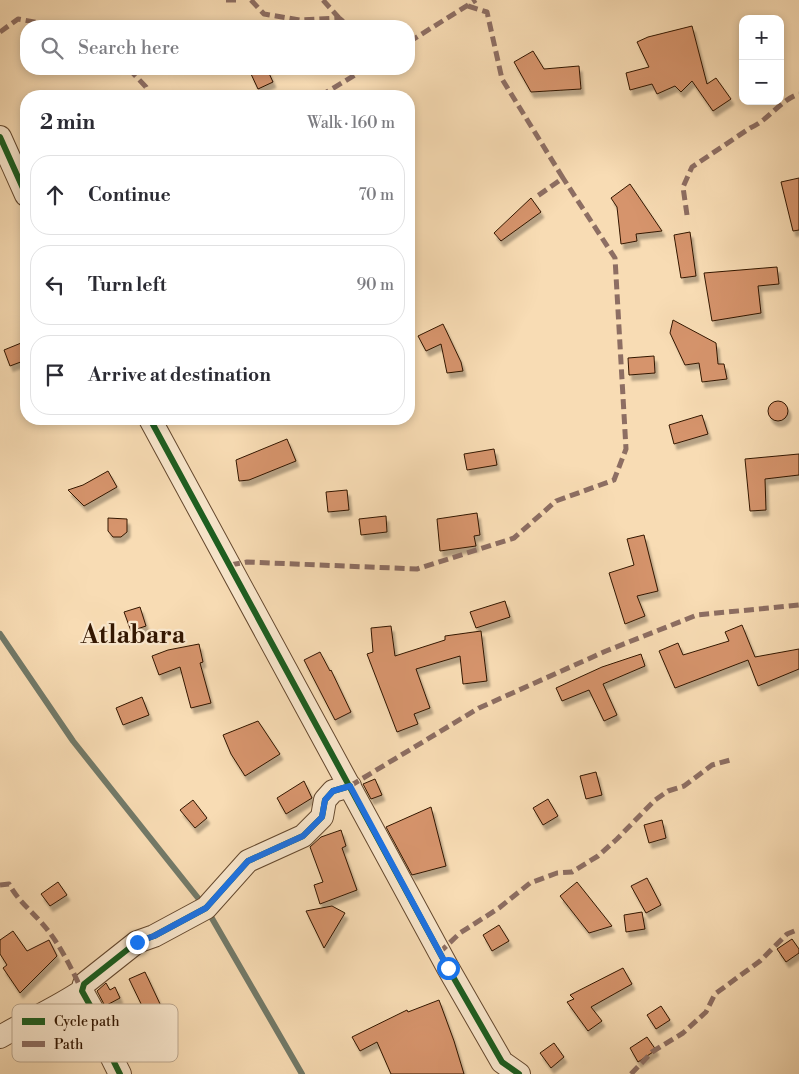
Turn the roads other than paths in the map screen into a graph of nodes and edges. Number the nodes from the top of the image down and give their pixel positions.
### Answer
1 (0, 137) edge
2 (20, 182) edge
3 (153, 425) edge
4 (350, 786) junction
5 (82, 991) junction
6 (61, 1004) edge
7 (89, 1004) edge
8 (12, 1031) edge
9 (0, 1037) edge
10 (114, 1062) edge
11 (120, 1074) edge
12 (519, 1074) edge

1 - 2 street
3 - 4 street
4 - 5 street
4 - 12 street
5 - 6 street
5 - 7 street
8 - 9 street
10 - 11 street

